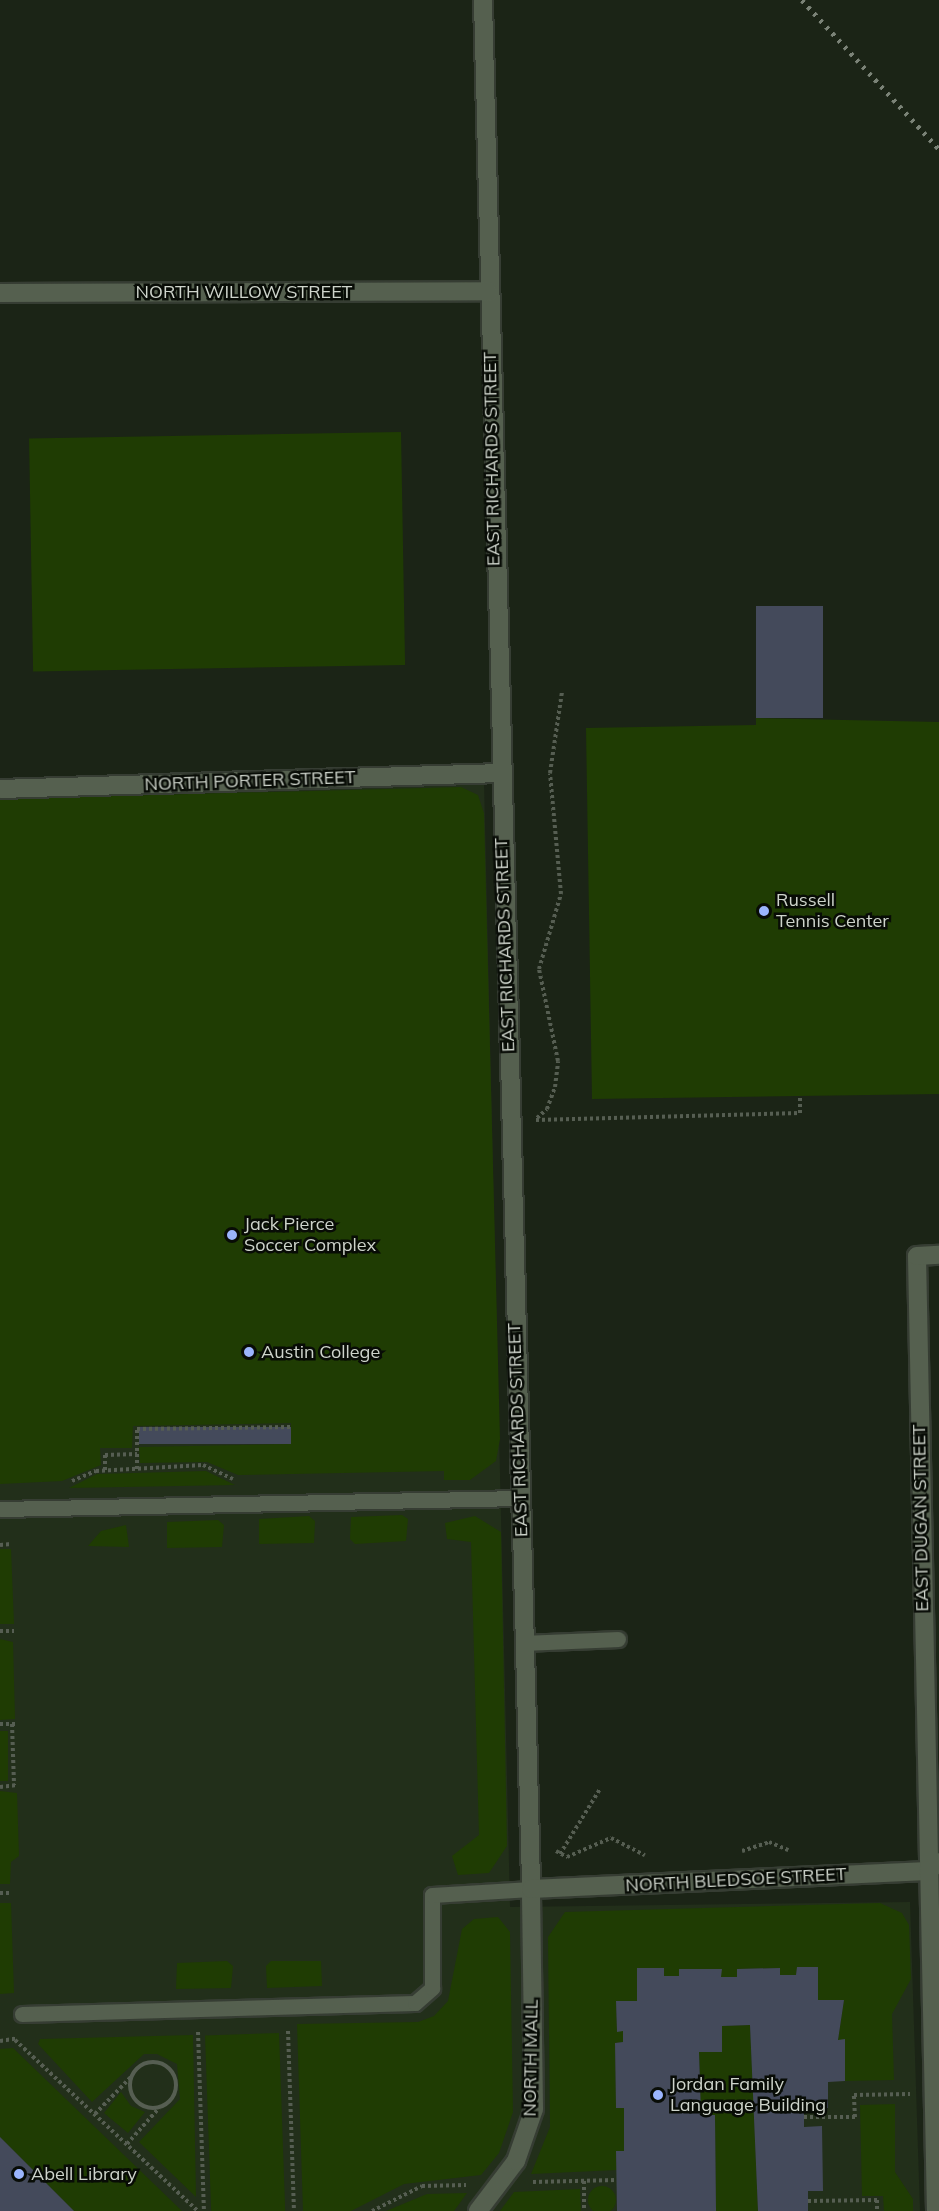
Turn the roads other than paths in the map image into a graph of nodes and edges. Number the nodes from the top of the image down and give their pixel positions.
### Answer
1 (483, 0) edge
2 (488, 291) junction
3 (0, 293) edge
4 (500, 773) junction
5 (0, 789) edge
6 (939, 1255) edge
7 (520, 1498) junction
8 (0, 1509) edge
9 (618, 1639) dead end
10 (524, 1643) junction
11 (933, 1867) edge
12 (531, 1889) junction
13 (22, 2014) dead end
14 (478, 2211) edge
15 (936, 2211) edge

1 - 2 street, EAST RICHARDS STREET
2 - 3 street, NORTH WILLOW STREET
2 - 4 street, EAST RICHARDS STREET
4 - 5 street, NORTH PORTER STREET
4 - 7 street, EAST RICHARDS STREET
6 - 11 street, EAST DUGAN STREET
7 - 8 lane
7 - 10 street, EAST RICHARDS STREET
9 - 10 lane
10 - 12 street, EAST RICHARDS STREET
11 - 12 street, NORTH BLEDSOE STREET
11 - 15 street, EAST DUGAN STREET
12 - 13 lane
12 - 14 street, NORTH MALL

